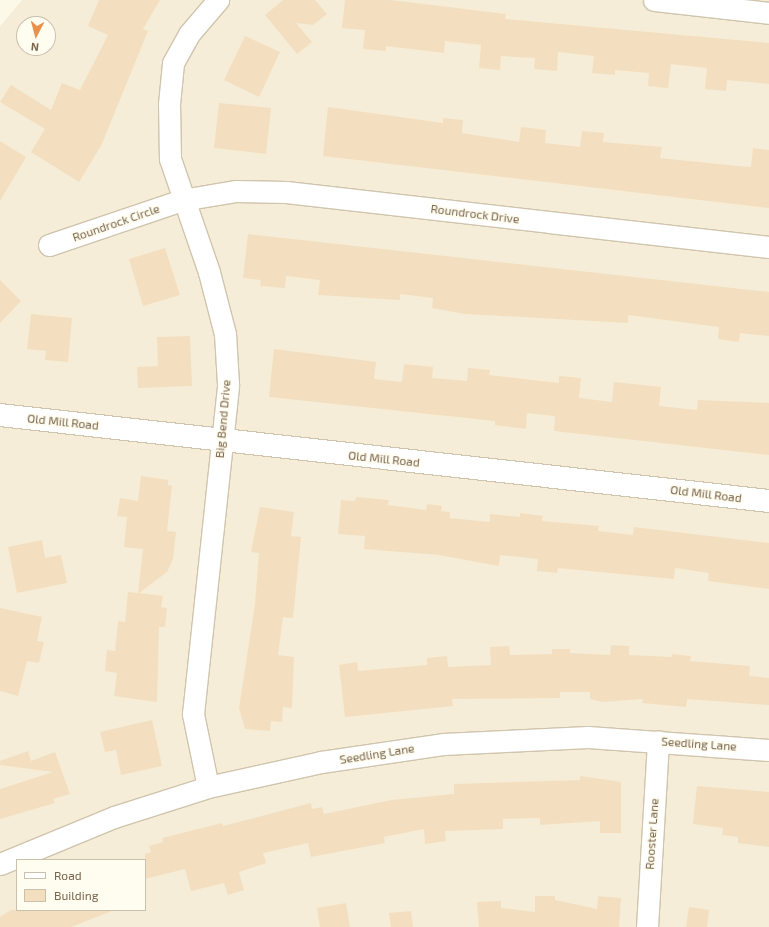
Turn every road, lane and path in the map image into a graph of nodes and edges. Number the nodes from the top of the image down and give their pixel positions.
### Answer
1 (218, 0) edge
2 (654, 0) edge
3 (769, 13) edge
4 (182, 200) junction
5 (49, 245) dead end
6 (769, 247) edge
7 (0, 415) edge
8 (222, 439) junction
9 (769, 501) edge
10 (658, 741) junction
11 (769, 750) edge
12 (208, 787) junction
13 (0, 864) edge
14 (647, 927) edge

1 - 4 street, Big Bend Drive
2 - 3 street
4 - 5 street, Roundrock Circle
4 - 6 street, Roundrock Drive
4 - 8 street, Big Bend Drive
7 - 8 street, Old Mill Road
8 - 9 street, Old Mill Road
8 - 12 street, Big Bend Drive
10 - 11 street, Seedling Lane
10 - 12 street, Seedling Lane
10 - 14 street, Rooster Lane
12 - 13 street, Seedling Lane

